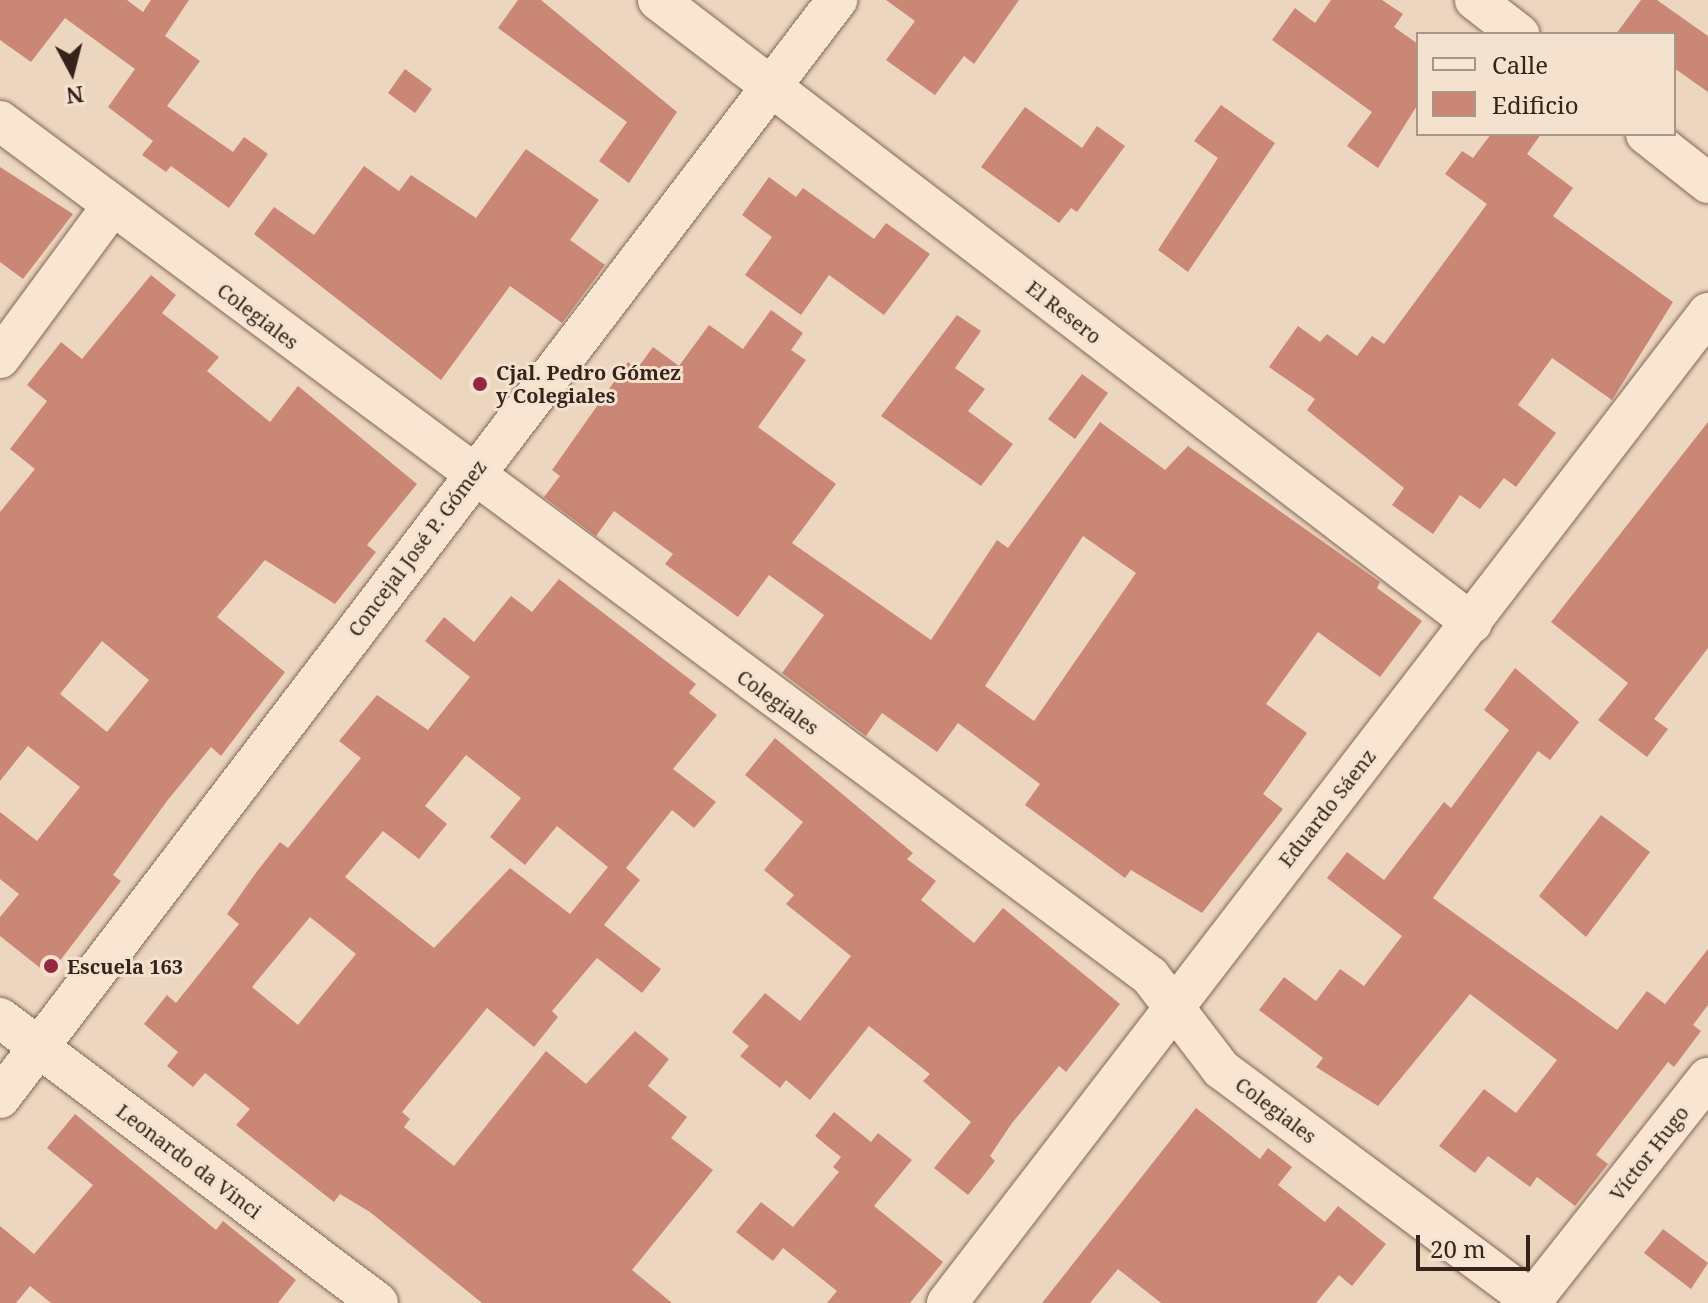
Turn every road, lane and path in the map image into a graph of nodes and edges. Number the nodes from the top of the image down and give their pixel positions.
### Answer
1 (658, 0) edge
2 (837, 0) edge
3 (1475, 0) edge
4 (1516, 32) edge
5 (772, 87) junction
6 (0, 121) edge
7 (1649, 136) edge
8 (1708, 183) edge
9 (112, 206) junction
10 (1708, 313) edge
11 (0, 358) edge
12 (471, 477) junction
13 (1472, 623) junction
14 (1175, 1002) junction
15 (0, 1018) edge
16 (35, 1045) junction
17 (1708, 1078) edge
18 (0, 1098) edge
19 (1532, 1302) edge
20 (378, 1303) edge
21 (947, 1303) edge

1 - 5 street, El Resero
2 - 5 street, Concejal José P. Gómez
3 - 4 street
5 - 12 street, Concejal José P. Gómez
5 - 13 street, El Resero
6 - 9 street, Colegiales
7 - 8 street
9 - 11 street
9 - 12 street, Colegiales
10 - 13 street, Eduardo Sáenz
12 - 14 street, Colegiales
12 - 16 street, Concejal José P. Gómez
13 - 14 street, Eduardo Sáenz
14 - 19 street, Colegiales
14 - 21 street, Eduardo Sáenz
15 - 16 street, Leonardo da Vinci
16 - 18 street, Concejal José P. Gómez
16 - 20 street, Leonardo da Vinci
17 - 19 street, Víctor Hugo

